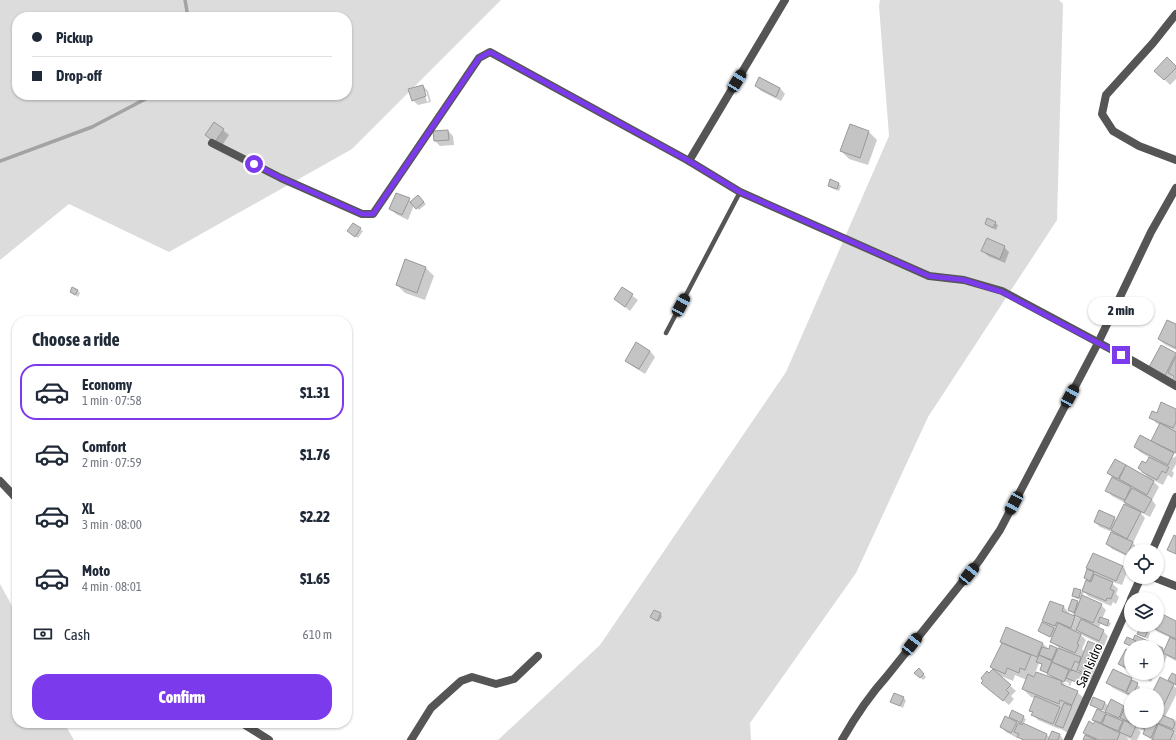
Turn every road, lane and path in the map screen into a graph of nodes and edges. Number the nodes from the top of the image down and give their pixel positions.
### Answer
1 (785, 0) edge
2 (1176, 14) edge
3 (212, 143) dead end
4 (1176, 160) edge
5 (689, 161) junction
6 (1176, 188) edge
7 (740, 192) junction
8 (666, 333) dead end
9 (1098, 342) junction
10 (1176, 386) edge
11 (0, 481) edge
12 (12, 494) edge
13 (1176, 497) edge
14 (1155, 544) edge
15 (1164, 581) edge
16 (1176, 586) edge
17 (1124, 615) edge
18 (538, 656) dead end
19 (250, 728) edge
20 (269, 740) edge
21 (411, 740) edge
22 (842, 740) edge
23 (1068, 740) edge

1 - 5 street
2 - 4 street
3 - 5 street
5 - 7 street
6 - 9 street
7 - 8 lane
7 - 9 street
9 - 10 street
9 - 22 street
11 - 12 street
13 - 14 street
15 - 16 street
17 - 23 street, San Isidro
18 - 21 street
19 - 20 street

